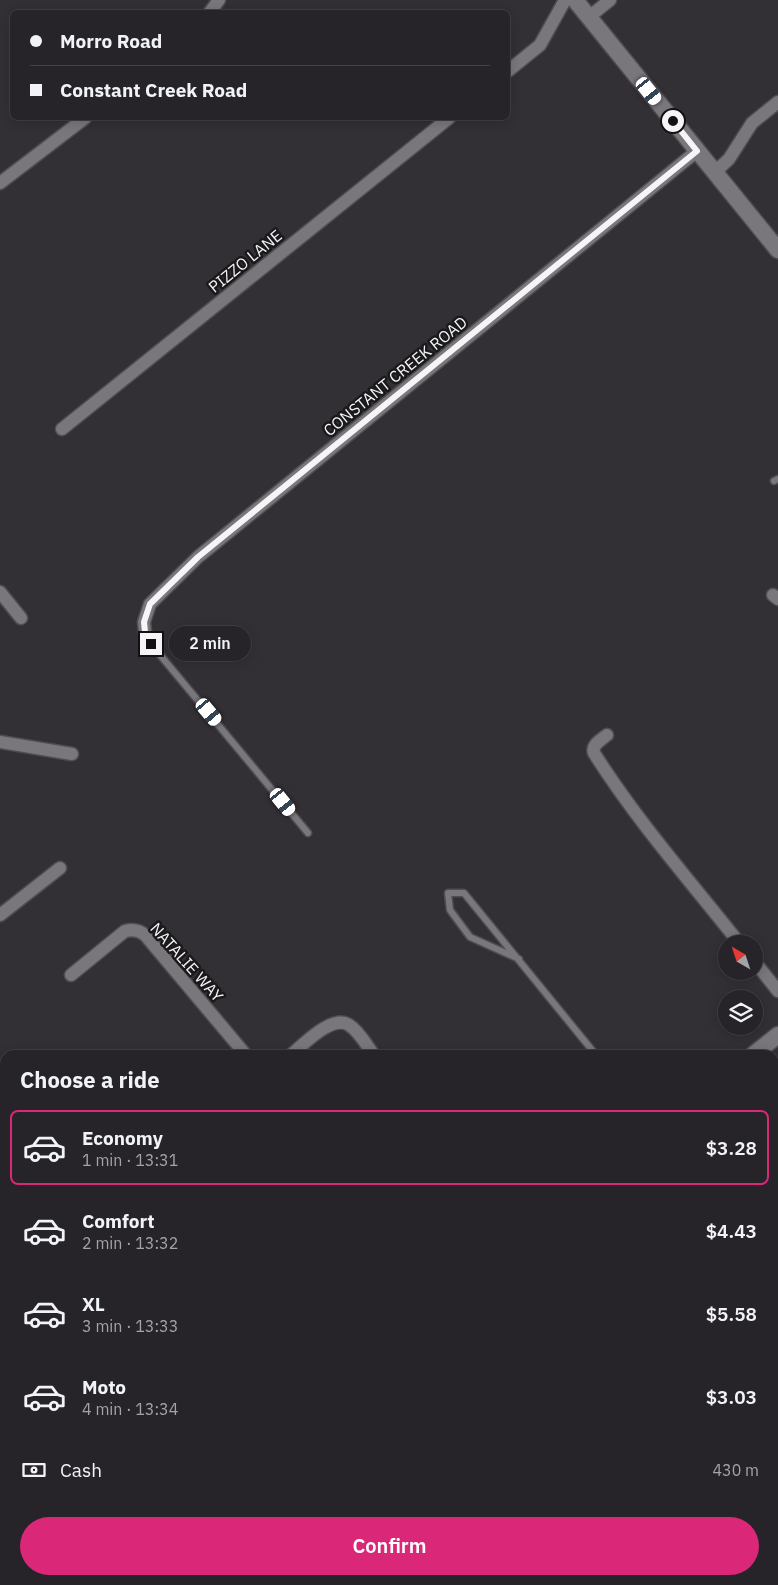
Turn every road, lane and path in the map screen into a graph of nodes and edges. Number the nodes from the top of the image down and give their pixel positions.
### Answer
1 (565, 0) edge
2 (575, 0) edge
3 (610, 0) edge
4 (589, 17) junction
5 (510, 69) edge
6 (778, 102) edge
7 (82, 120) edge
8 (448, 120) edge
9 (697, 151) junction
10 (715, 172) junction
11 (1, 180) edge
12 (778, 250) edge
13 (62, 429) dead end
14 (0, 592) edge
15 (21, 618) dead end
16 (151, 644) joint
17 (607, 735) dead end
18 (0, 742) edge
19 (72, 754) dead end
20 (308, 833) dead end
21 (60, 868) dead end
22 (0, 914) edge
23 (733, 935) edge
24 (519, 959) junction
25 (763, 972) edge
26 (71, 975) dead end
27 (778, 991) edge
28 (778, 1035) edge
29 (242, 1050) edge
30 (297, 1050) edge
31 (370, 1050) edge
32 (592, 1050) edge
33 (759, 1050) edge

1 - 5 street
2 - 4 street
3 - 4 street
4 - 9 street
6 - 10 street
7 - 11 street
8 - 13 street, PIZZO LANE
9 - 10 street
9 - 16 street, CONSTANT CREEK ROAD
10 - 12 street
14 - 15 street
16 - 20 lane
17 - 23 street
18 - 19 street
21 - 22 street
24 - 24 lane
24 - 32 lane
25 - 27 street
26 - 29 street, NATALIE WAY
28 - 33 street
30 - 31 street

